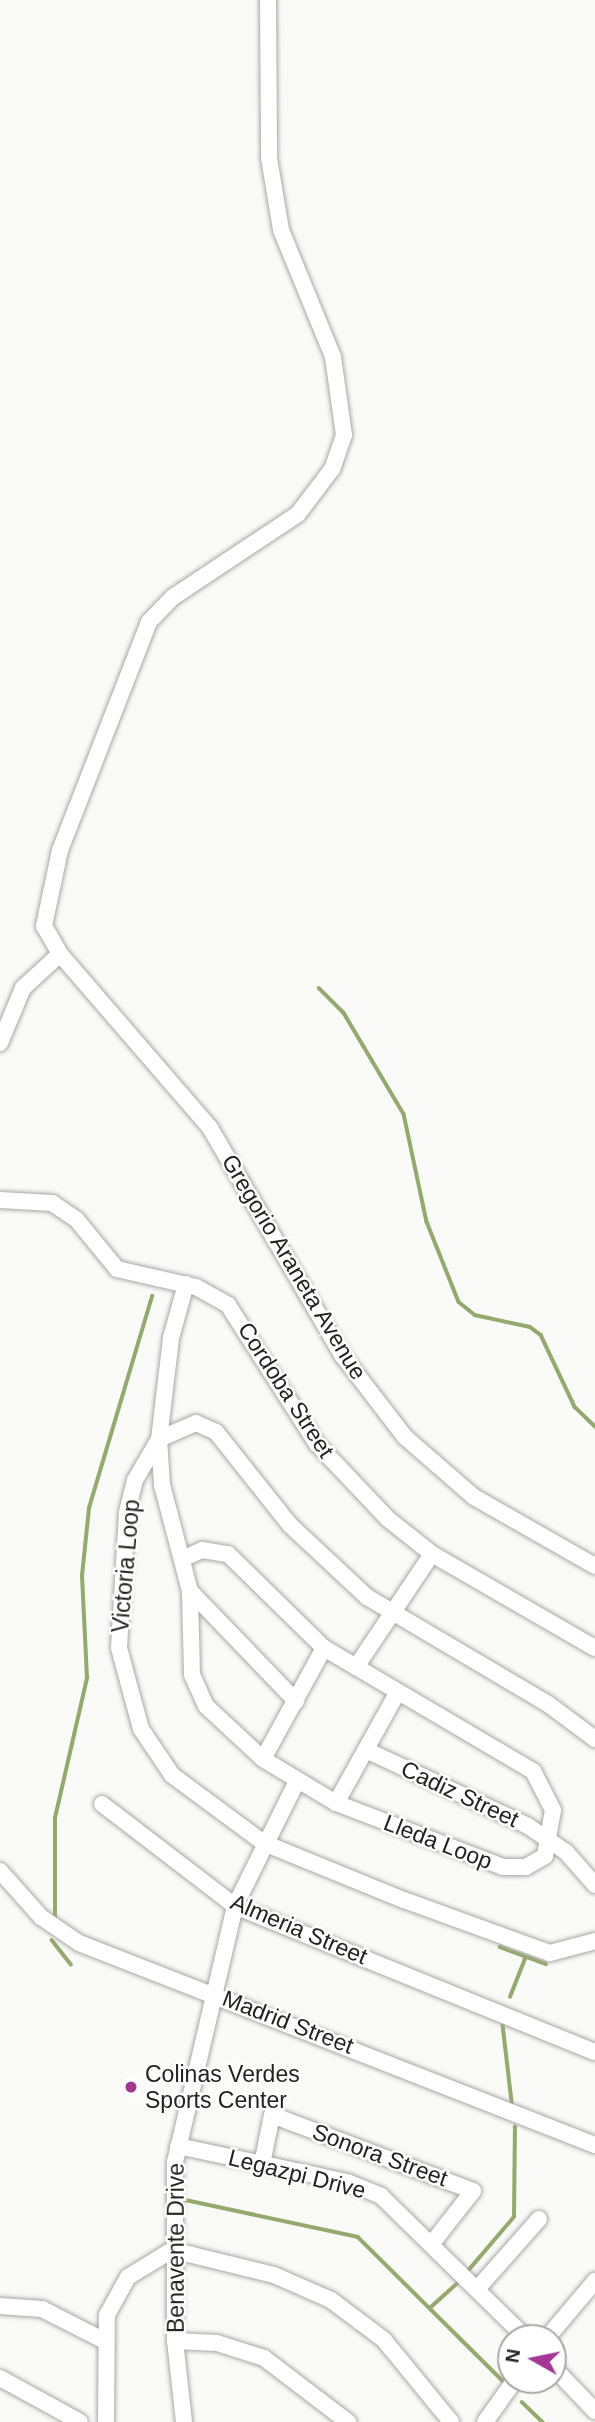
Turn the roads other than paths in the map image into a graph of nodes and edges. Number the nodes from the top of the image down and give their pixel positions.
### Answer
1 (268, 0) edge
2 (60, 954) junction
3 (0, 1043) edge
4 (0, 1200) edge
5 (186, 1284) junction
6 (159, 1439) junction
7 (432, 1553) junction
8 (182, 1559) junction
9 (595, 1566) edge
10 (190, 1591) junction
11 (390, 1615) junction
12 (324, 1648) junction
13 (595, 1648) edge
14 (356, 1667) junction
15 (396, 1695) junction
16 (296, 1701) junction
17 (595, 1740) edge
18 (366, 1750) junction
19 (263, 1759) junction
20 (296, 1783) junction
21 (336, 1803) junction
22 (102, 1804) dead end
23 (264, 1843) junction
24 (551, 1843) junction
25 (0, 1871) edge
26 (595, 1885) edge
27 (235, 1906) junction
28 (595, 1941) edge
29 (213, 1993) junction
30 (595, 2052) edge
31 (595, 2145) edge
32 (178, 2146) junction
33 (262, 2164) junction
34 (539, 2219) dead end
35 (433, 2242) junction
36 (172, 2250) junction
37 (595, 2281) edge
38 (478, 2288) junction
39 (0, 2306) edge
40 (513, 2324) edge
41 (559, 2324) edge
42 (103, 2340) junction
43 (175, 2341) junction
44 (0, 2378) edge
45 (567, 2382) edge
46 (506, 2394) edge
47 (595, 2412) edge
48 (80, 2422) edge
49 (106, 2422) edge
50 (184, 2422) edge
51 (348, 2422) edge
52 (451, 2422) edge
53 (485, 2422) edge

1 - 2 street, Gregorio Araneta Avenue
2 - 3 street
2 - 9 street, Gregorio Araneta Avenue
4 - 5 street, Cordoba Street
5 - 6 street
5 - 7 street, Cordoba Street
6 - 8 street, Lleda Loop
6 - 11 street
6 - 23 street, Victoria Loop
7 - 11 street
7 - 13 street, Cordoba Street
8 - 10 street, Lleda Loop
8 - 12 street
10 - 16 street
10 - 19 street, Lleda Loop
11 - 14 street
11 - 17 street
12 - 14 street
12 - 16 street
14 - 15 street
15 - 18 street
15 - 24 street
16 - 19 street
18 - 21 street
18 - 24 street, Cadiz Street
19 - 20 street, Lleda Loop
20 - 21 street, Lleda Loop
20 - 23 street, Benavente Drive
21 - 24 street, Lleda Loop
22 - 27 street, Almeria Street
23 - 27 street, Benavente Drive
23 - 28 street, Victoria Loop
24 - 26 street, Cadiz Street
25 - 29 street, Madrid Street
27 - 29 street, Benavente Drive
27 - 30 street, Almeria Street
29 - 31 street, Madrid Street
29 - 32 street, Benavente Drive
32 - 33 street, Legazpi Drive
32 - 36 street, Benavente Drive
33 - 35 street, Legazpi Drive
33 - 35 street, Sonora Street
34 - 38 street
35 - 38 street, Legazpi Drive
36 - 42 street
36 - 43 street, Benavente Drive
36 - 52 street
37 - 41 street
38 - 40 street, Legazpi Drive
39 - 42 street
42 - 49 street
43 - 50 street, Benavente Drive
43 - 51 street
44 - 48 street
45 - 47 street
46 - 53 street

